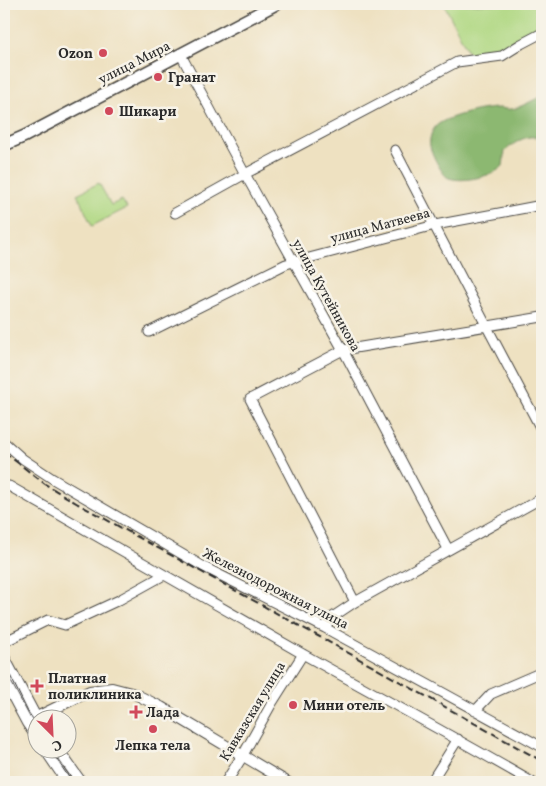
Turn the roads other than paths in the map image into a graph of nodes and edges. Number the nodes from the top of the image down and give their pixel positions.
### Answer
1 (276, 4) edge
2 (542, 33) edge
3 (180, 55) junction
4 (4, 144) edge
5 (395, 150) dead end
6 (245, 174) junction
7 (542, 205) edge
8 (175, 213) dead end
9 (434, 225) junction
10 (294, 262) junction
11 (542, 317) edge
12 (487, 327) junction
13 (149, 332) dead end
14 (343, 350) junction
15 (542, 430) edge
16 (4, 442) edge
17 (9, 486) dead end
18 (542, 498) edge
19 (448, 549) junction
20 (164, 575) junction
21 (355, 602) junction
22 (325, 628) junction
23 (4, 642) edge
24 (302, 654) junction
25 (4, 657) edge
26 (542, 672) edge
27 (4, 680) edge
28 (58, 708) edge
29 (28, 710) edge
30 (475, 711) junction
31 (28, 714) edge
32 (458, 739) junction
33 (542, 747) edge
34 (243, 755) junction
35 (51, 758) edge
36 (64, 758) edge
37 (67, 782) edge
38 (81, 782) edge
39 (226, 782) edge
40 (288, 782) edge
41 (431, 782) edge
42 (532, 782) edge

1 - 3 main road, улица Мира
2 - 6 street
3 - 4 main road, улица Мира
3 - 6 street, улица Кутейникова
5 - 9 street
6 - 8 street
6 - 10 street, улица Кутейникова
7 - 9 street, улица Матвеева
9 - 10 street, улица Матвеева
9 - 12 street
10 - 13 street, улица Матвеева
10 - 14 street, улица Кутейникова
11 - 12 street
12 - 14 street
12 - 15 street
14 - 19 street, улица Кутейникова
14 - 21 street
16 - 22 street, Железнодорожная улица
17 - 20 street
18 - 19 street
19 - 21 street
20 - 23 street
20 - 24 street
21 - 22 street
22 - 30 street, Железнодорожная улица
24 - 32 street
24 - 34 street, Кавказская улица
25 - 29 street
26 - 30 street
27 - 31 street
28 - 34 street
30 - 33 street, Железнодорожная улица
32 - 41 street
32 - 42 street
34 - 39 street, Кавказская улица
34 - 40 street
35 - 37 street
36 - 38 street

